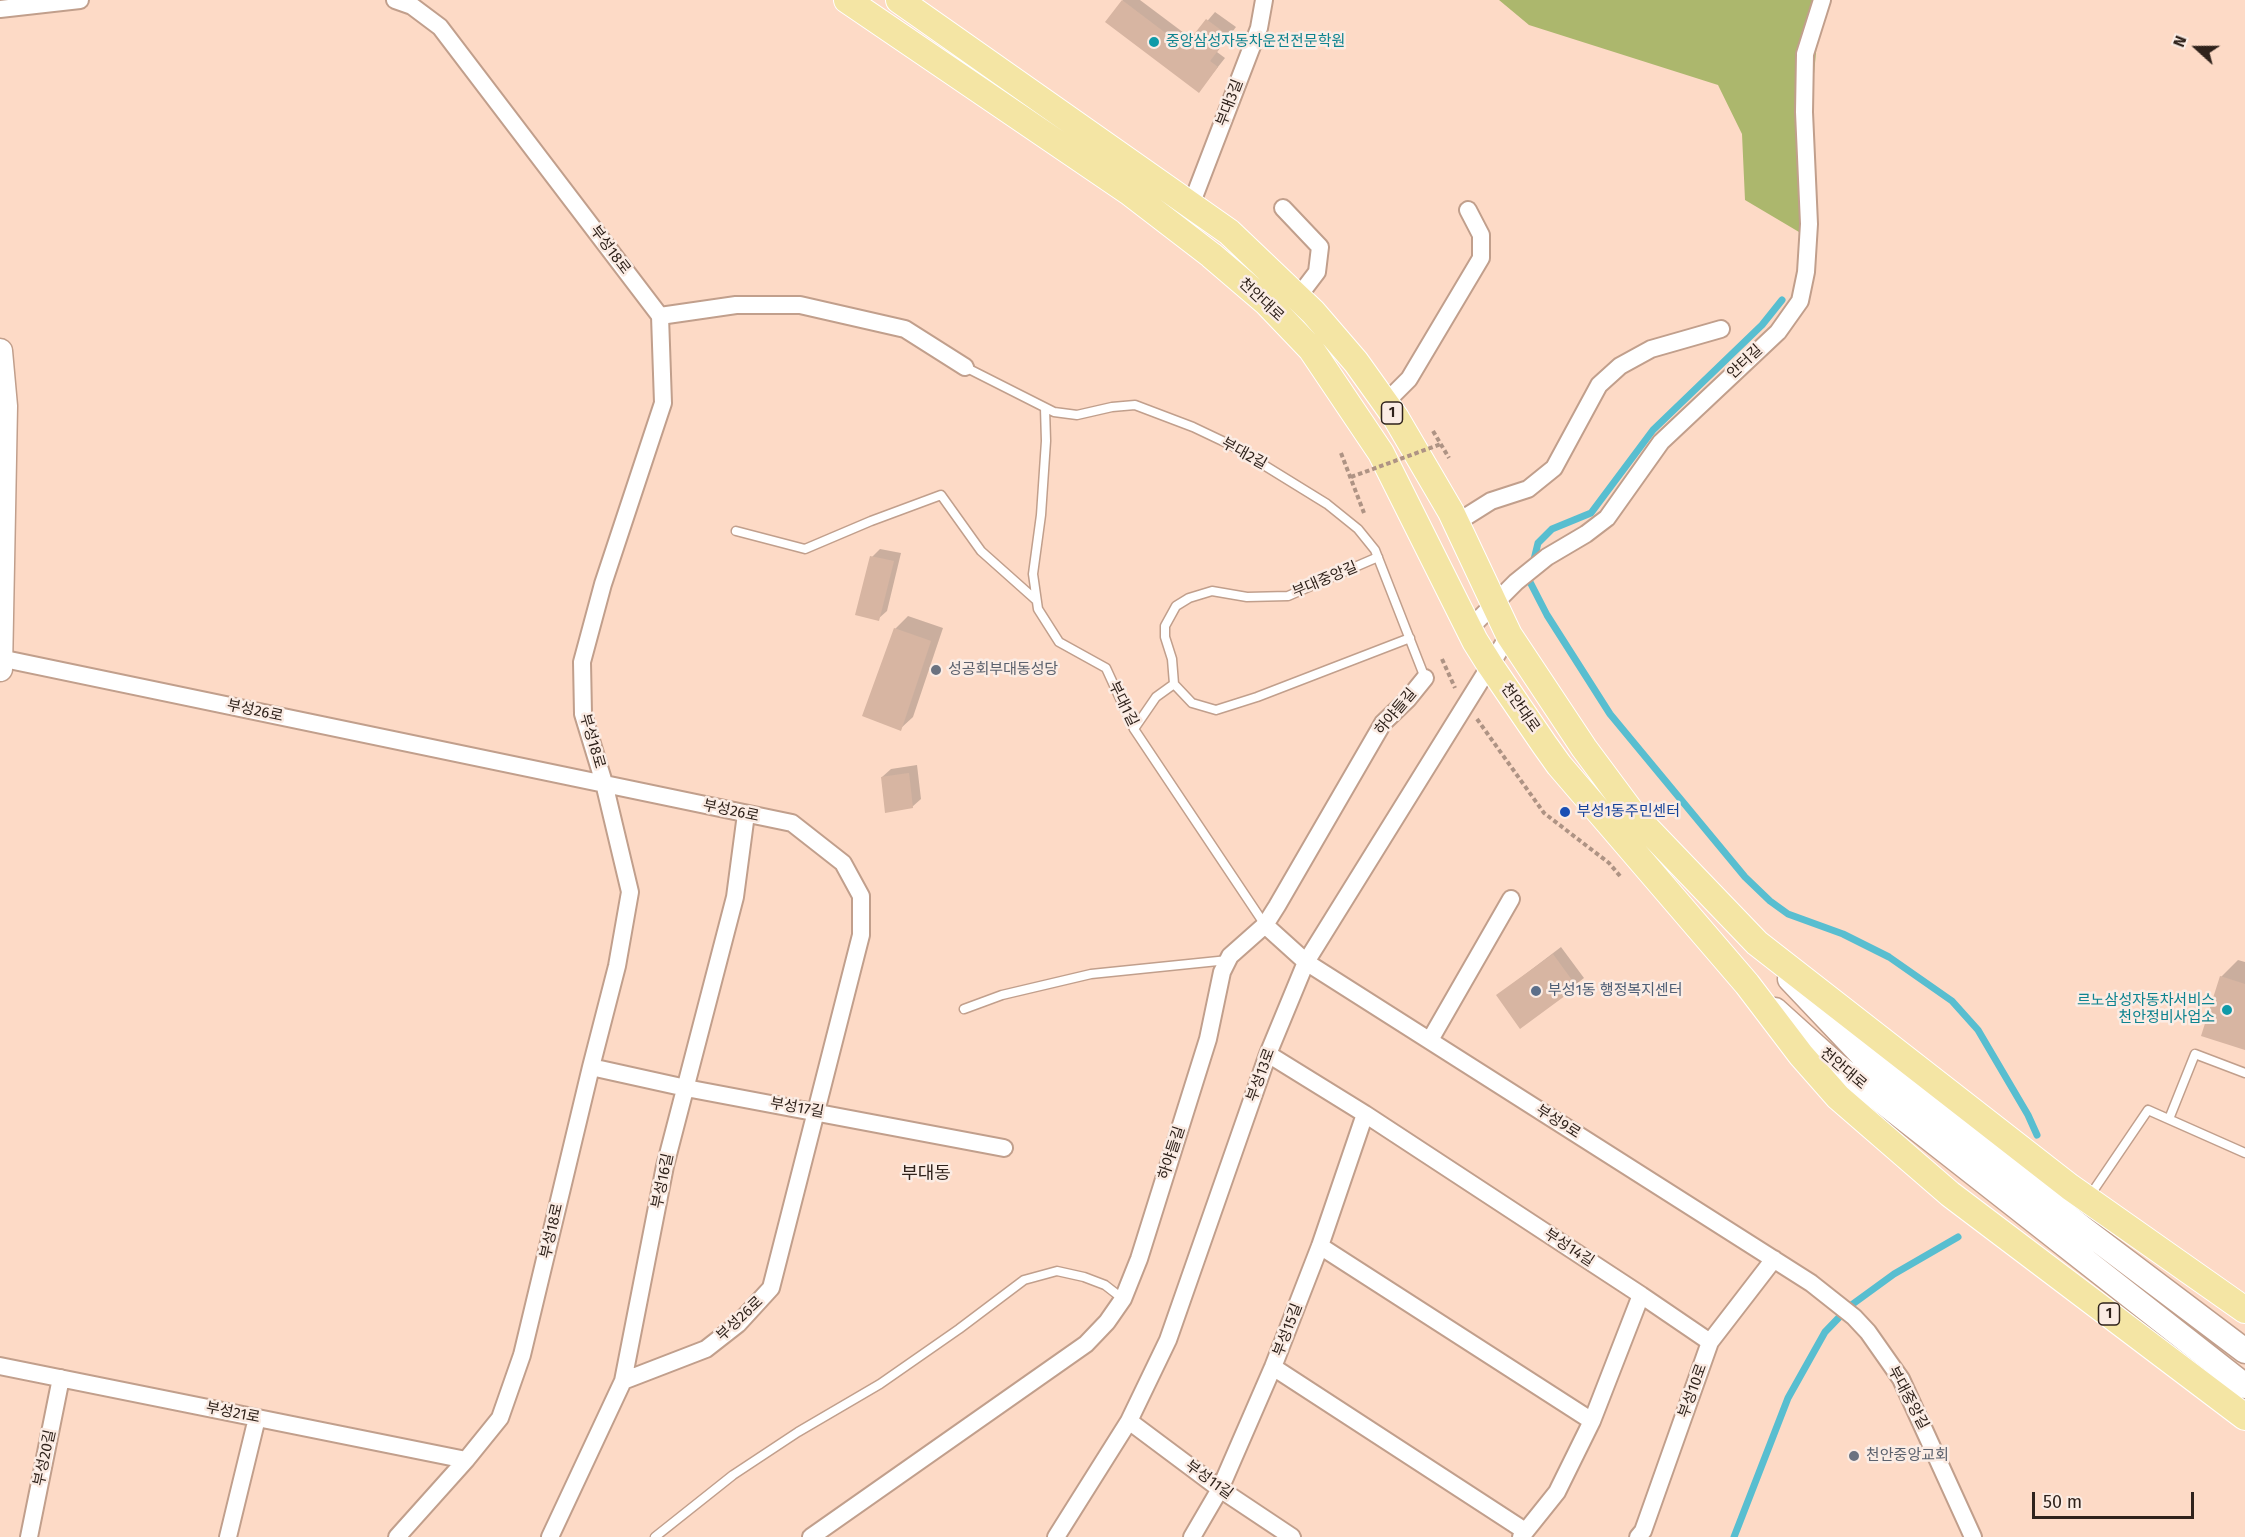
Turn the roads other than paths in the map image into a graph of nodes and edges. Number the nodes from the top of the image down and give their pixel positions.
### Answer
1 (80, 0) edge
2 (395, 0) edge
3 (847, 0) edge
4 (898, 0) edge
5 (1264, 0) edge
6 (1822, 0) edge
7 (0, 9) edge
8 (1191, 205) junction
9 (1283, 208) dead end
10 (1468, 210) dead end
11 (1298, 297) junction
12 (660, 316) junction
13 (1721, 329) dead end
14 (0, 351) edge
15 (965, 367) joint
16 (1385, 403) junction
17 (1046, 408) junction
18 (1456, 523) junction
19 (736, 531) dead end
20 (1378, 557) junction
21 (1036, 600) junction
22 (1495, 604) junction
23 (1470, 628) junction
24 (1509, 635) junction
25 (1410, 638) junction
26 (0, 662) edge
27 (1490, 665) junction
28 (1425, 678) joint
29 (1174, 684) junction
30 (1134, 729) junction
31 (604, 783) junction
32 (746, 814) junction
33 (1511, 899) dead end
34 (1264, 925) junction
35 (1756, 943) junction
36 (1228, 960) junction
37 (1306, 962) junction
38 (1747, 984) junction
39 (964, 1009) dead end
40 (1430, 1040) junction
41 (1268, 1054) junction
42 (591, 1067) junction
43 (2245, 1073) edge
44 (686, 1088) junction
45 (815, 1111) junction
46 (1365, 1114) junction
47 (2169, 1119) junction
48 (1004, 1148) dead end
49 (2245, 1153) edge
50 (2087, 1200) junction
51 (1320, 1246) junction
52 (1774, 1259) junction
53 (1811, 1283) joint
54 (1641, 1295) junction
55 (1123, 1299) junction
56 (2245, 1310) edge
57 (1710, 1342) junction
58 (2245, 1351) edge
59 (0, 1366) edge
60 (1273, 1367) junction
61 (61, 1378) junction
62 (623, 1381) junction
63 (2245, 1386) edge
64 (2245, 1417) edge
65 (257, 1418) junction
66 (1129, 1421) junction
67 (1592, 1421) junction
68 (466, 1461) junction
69 (1220, 1489) junction
70 (1523, 1534) edge
71 (29, 1537) edge
72 (228, 1537) edge
73 (397, 1537) edge
74 (550, 1537) edge
75 (655, 1537) edge
76 (811, 1537) edge
77 (1056, 1537) edge
78 (1192, 1537) edge
79 (1292, 1537) edge
80 (1638, 1537) edge
81 (1973, 1537) edge

1 - 7 street
2 - 12 street, 부성18로
3 - 23 main road, 천안대로 / 1
4 - 8 main road, 천안대로 / 1
5 - 8 street, 부대3길
6 - 22 street, 안터길
8 - 11 main road, 천안대로 / 1
9 - 11 street
10 - 16 street
11 - 16 main road, 천안대로 / 1
12 - 15 street
12 - 31 street, 부성18로
13 - 18 street
14 - 26 main road
15 - 17 lane, 부대2길
16 - 18 main road, 천안대로 / 1
17 - 20 lane, 부대2길
17 - 21 lane, 부대1길
18 - 22 main road, 천안대로 / 1
19 - 21 lane
20 - 25 lane, 부대2길
20 - 29 lane, 부대중앙길
21 - 30 lane, 부대1길
22 - 23 street, 안터길
22 - 24 main road, 천안대로 / 1
23 - 27 main road, 천안대로 / 1
24 - 27 street, 부성13로
24 - 35 main road, 천안대로 / 1
25 - 28 lane, 부대2길
25 - 29 lane
26 - 31 street, 부성26로
27 - 37 street, 부성13로
27 - 38 main road, 천안대로 / 1
28 - 34 street, 하야들길
29 - 30 lane
30 - 34 lane, 부대1길
31 - 32 street, 부성26로
31 - 42 street, 부성18로
32 - 44 street, 부성16길
32 - 45 street, 부성26로
33 - 40 street
34 - 36 street, 하야들길
34 - 37 street, 부성9로
35 - 50 main road, 1
35 - 58 main road, 천안대로
36 - 39 lane
36 - 55 street, 하야들길
37 - 40 street, 부성9로
37 - 41 street, 부성13로
38 - 63 main road, 천안대로
38 - 64 main road, 1
40 - 52 street, 부성9로
41 - 46 street, 부성14길
41 - 66 street, 부성13로
42 - 44 street, 부성17길
42 - 68 street, 부성18로
43 - 47 lane
44 - 45 street, 부성17길
44 - 62 street, 부성16길
45 - 48 street, 부성17길
45 - 62 street, 부성26로
46 - 51 street, 부성15길
46 - 54 street, 부성14길
47 - 49 lane
47 - 50 lane
50 - 56 main road, 1
51 - 60 street, 부성15길
51 - 67 street
52 - 53 street, 부성9로
52 - 57 street, 부성10로
53 - 81 street, 부대중앙길
54 - 57 street, 부성14길
54 - 67 street
55 - 75 lane
55 - 76 street, 하야들길
57 - 80 street, 부성10로
59 - 61 street, 부성21로
60 - 69 street, 부성15길
60 - 70 street
61 - 65 street, 부성21로
61 - 71 street, 부성20길
62 - 74 street, 부성16길
65 - 68 street, 부성21로
65 - 72 street
66 - 69 street, 부성11길
66 - 77 street, 부성13로
67 - 70 street
68 - 73 street, 부성18로
69 - 78 street, 부성15길
69 - 79 street, 부성11길

